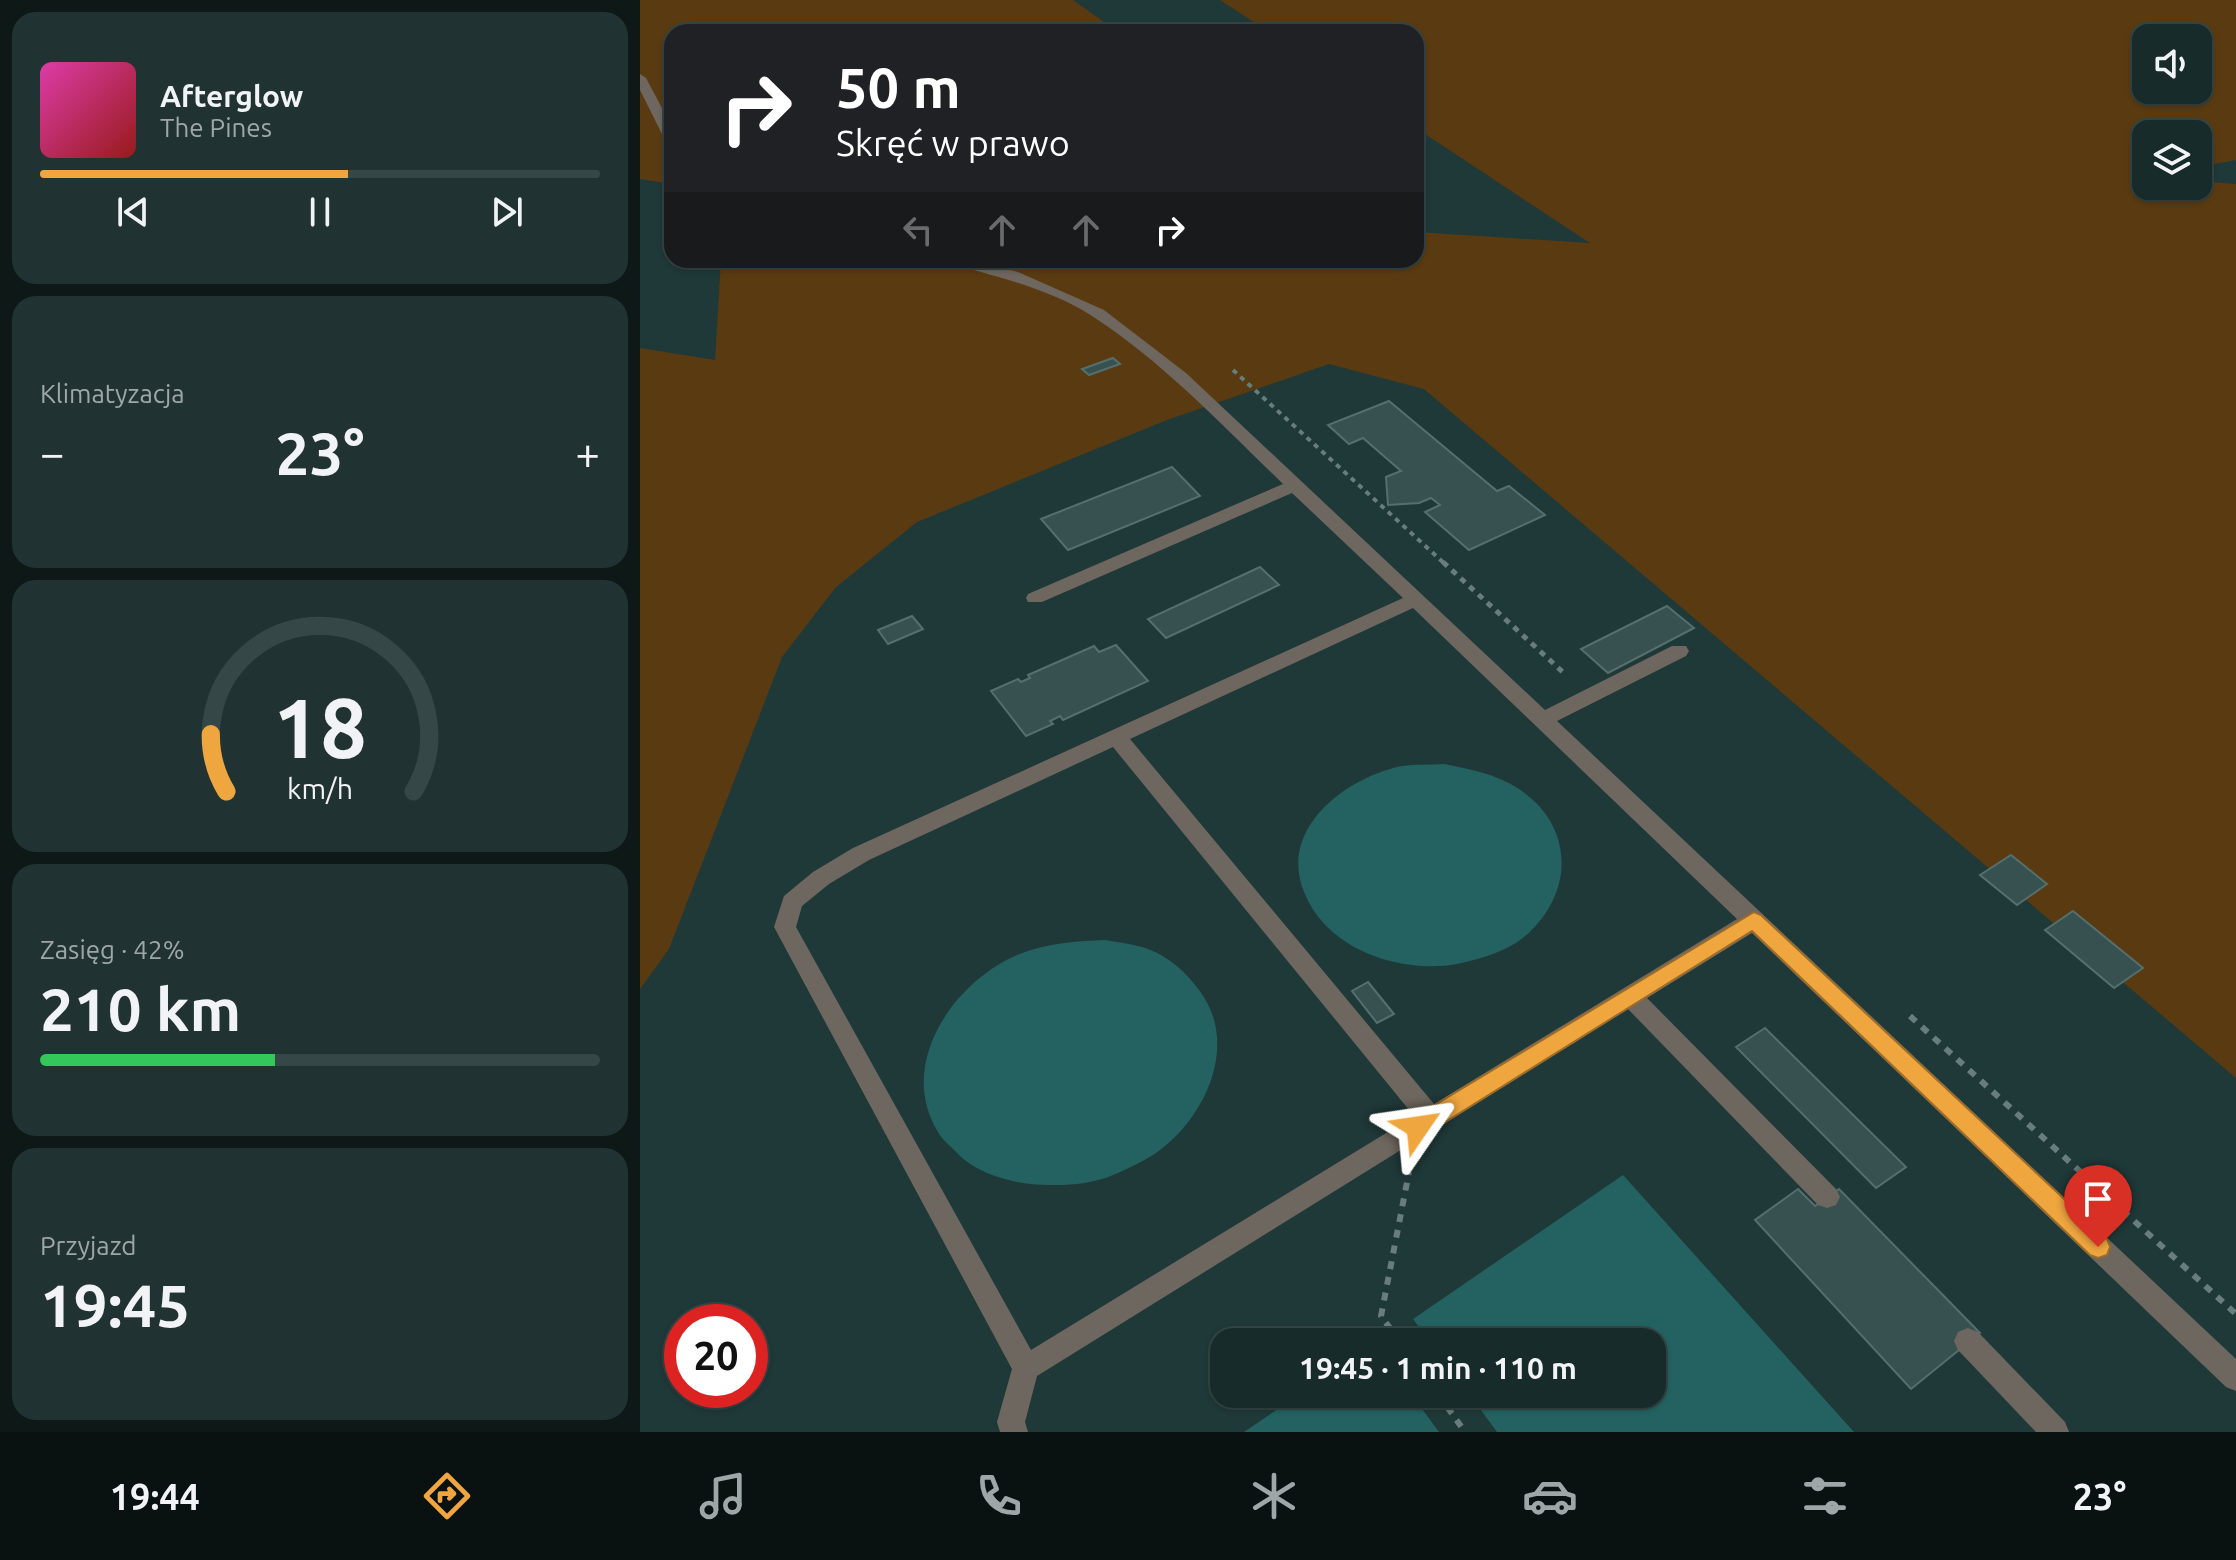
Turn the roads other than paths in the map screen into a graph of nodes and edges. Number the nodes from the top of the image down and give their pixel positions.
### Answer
1 (640, 78) edge
2 (664, 124) edge
3 (985, 268) edge
4 (1297, 484) junction
5 (1035, 598) dead end
6 (1417, 599) junction
7 (1679, 651) dead end
8 (1542, 720) junction
9 (1116, 736) junction
10 (1754, 920) junction
11 (1630, 996) junction
12 (1424, 1123) junction
13 (1827, 1197) dead end
14 (1968, 1341) dead end
15 (1026, 1368) junction
16 (2236, 1378) edge
17 (1014, 1432) edge
18 (2055, 1432) edge

1 - 2 lane
3 - 4 lane
4 - 5 lane
4 - 6 lane
6 - 8 lane
6 - 9 lane
7 - 8 lane
8 - 10 lane
9 - 12 lane
9 - 15 lane
10 - 11 lane
10 - 16 lane
11 - 12 lane
11 - 13 lane
12 - 15 lane
14 - 18 lane
15 - 17 lane

